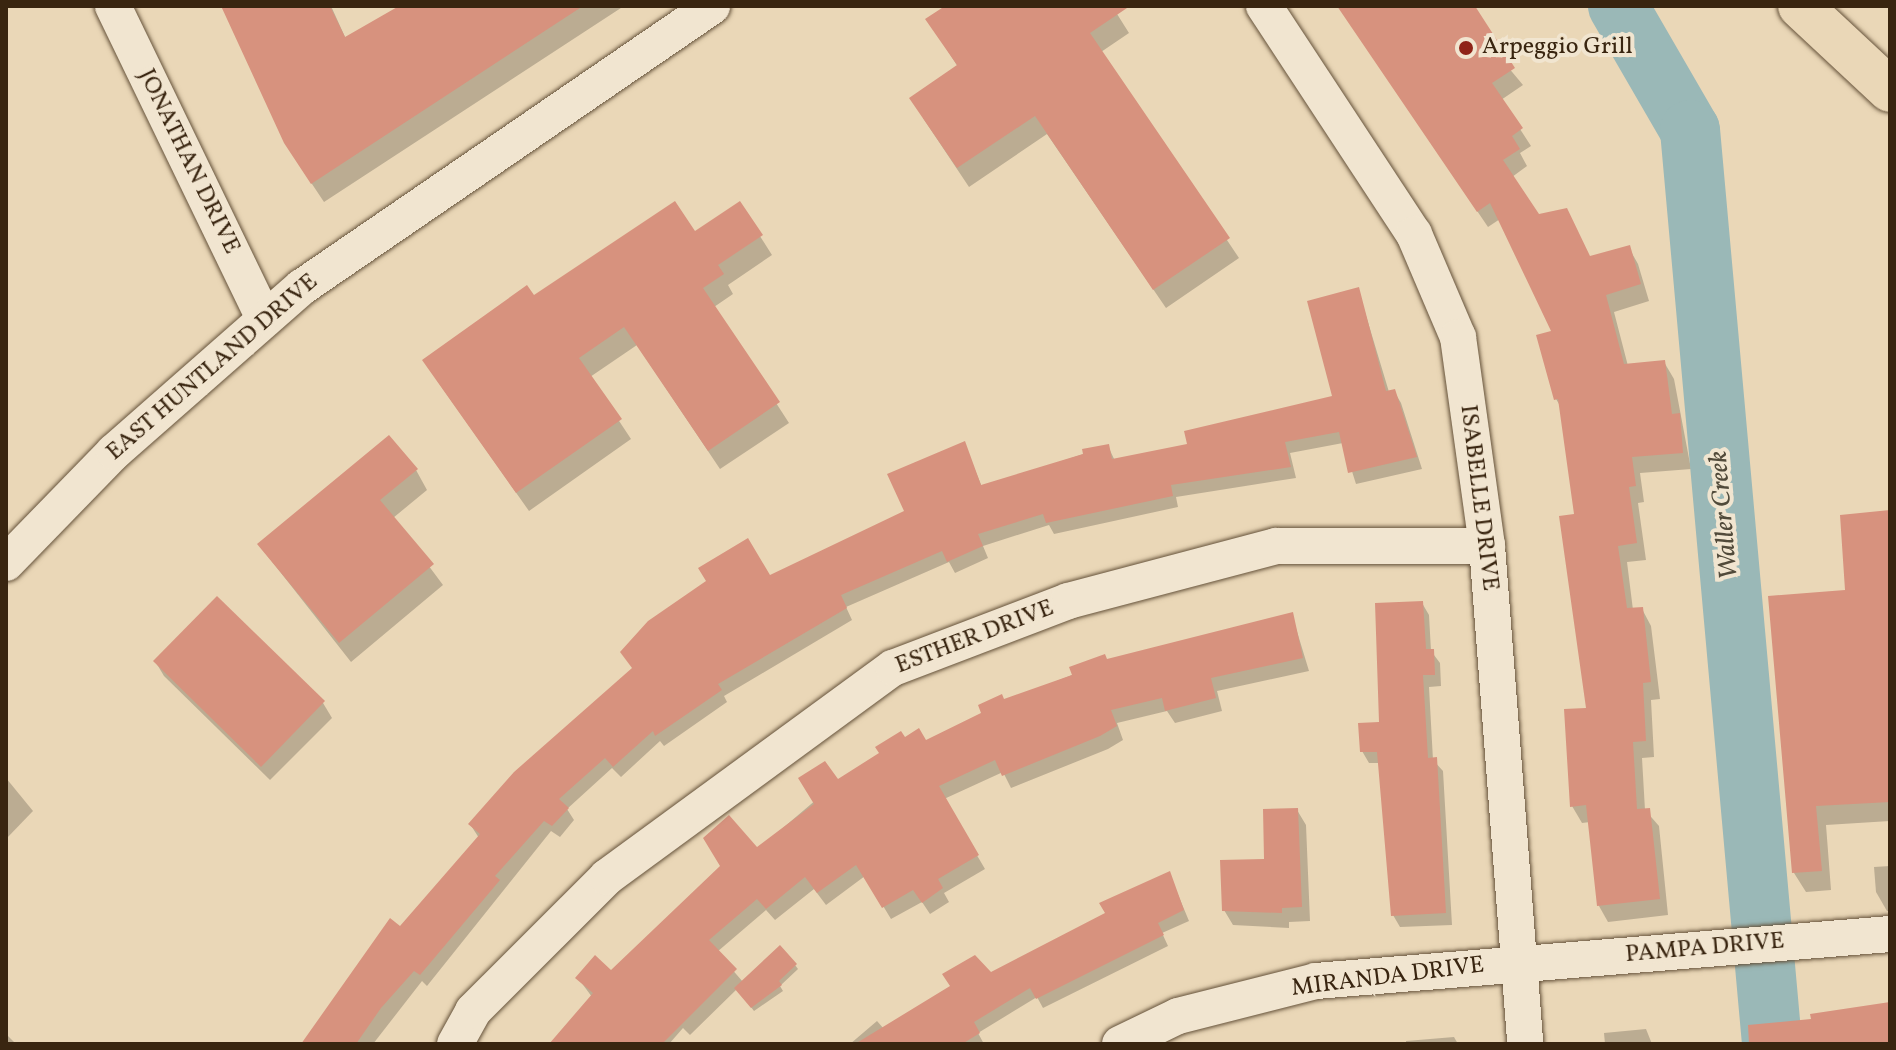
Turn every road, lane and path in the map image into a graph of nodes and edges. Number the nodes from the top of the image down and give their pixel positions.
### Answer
1 (113, 6) edge
2 (712, 6) edge
3 (1264, 6) edge
4 (1800, 6) edge
5 (1890, 90) edge
6 (264, 318) junction
7 (1487, 546) junction
8 (6, 563) edge
9 (1890, 934) edge
10 (1520, 963) junction
11 (455, 1044) edge
12 (1120, 1044) edge
13 (1525, 1044) edge

1 - 6 street, JONATHAN DRIVE
2 - 6 street, EAST HUNTLAND DRIVE
3 - 7 street, ISABELLE DRIVE
4 - 5 main road
6 - 8 street, EAST HUNTLAND DRIVE
7 - 10 street, ISABELLE DRIVE
7 - 11 street, ESTHER DRIVE
9 - 10 street, PAMPA DRIVE
10 - 12 street, MIRANDA DRIVE
10 - 13 street, ISABELLE DRIVE

